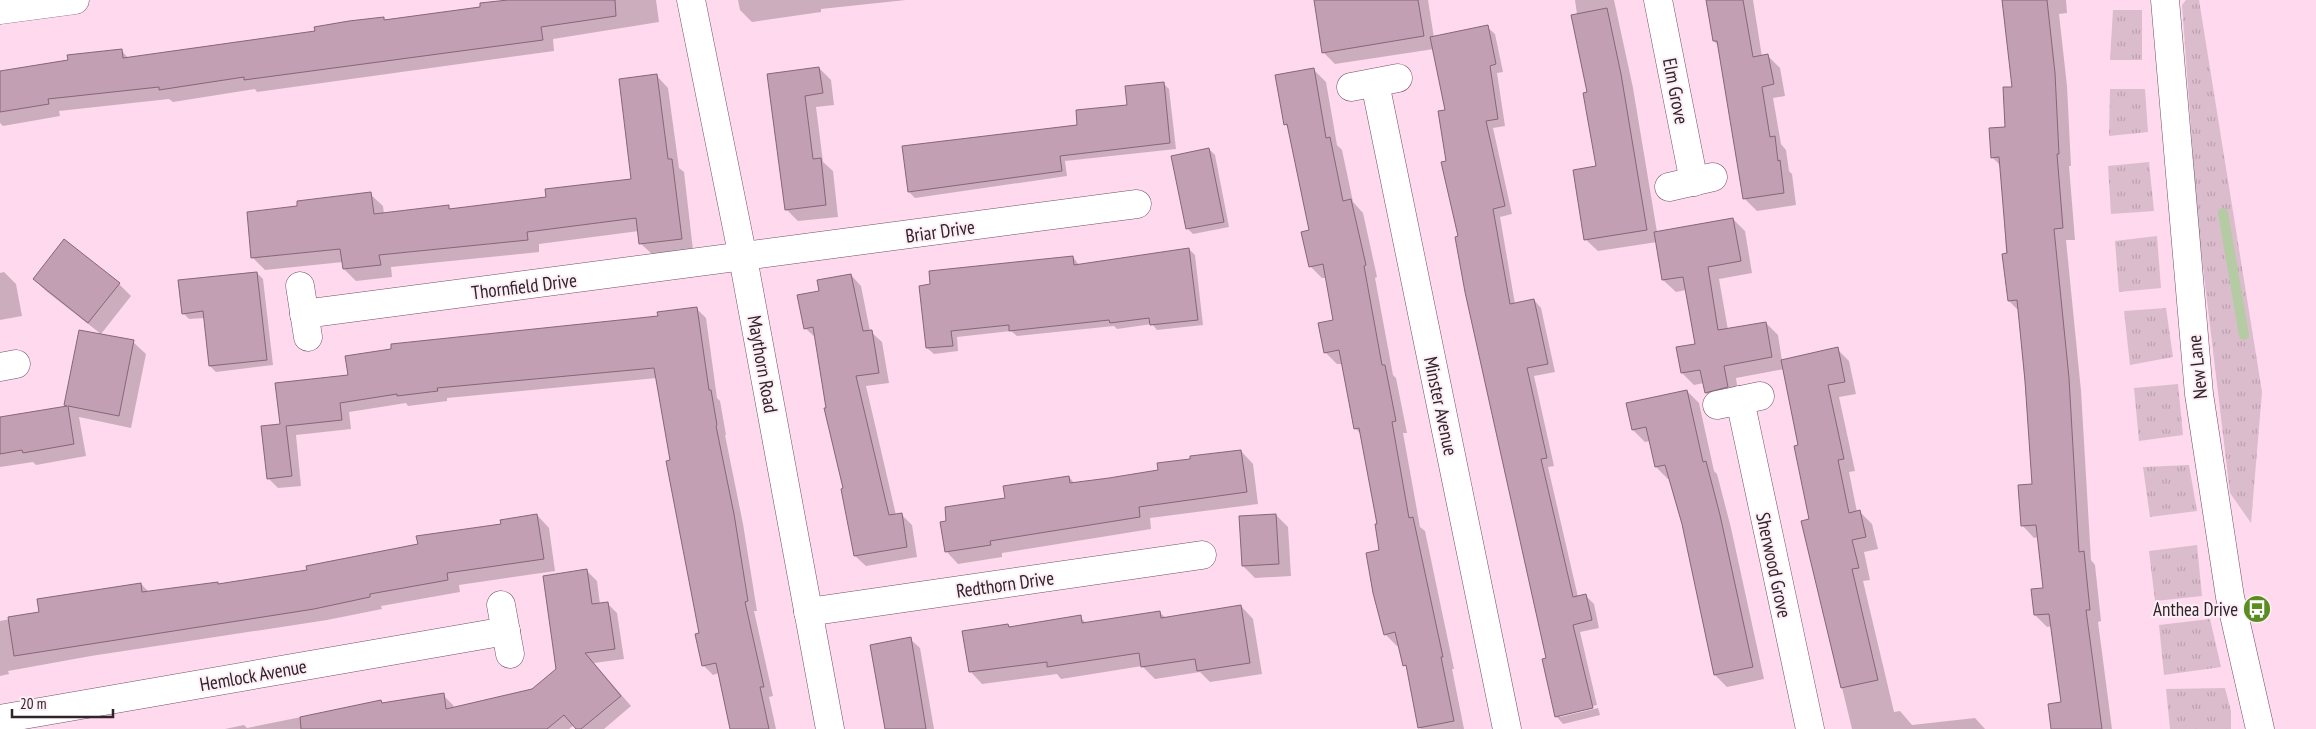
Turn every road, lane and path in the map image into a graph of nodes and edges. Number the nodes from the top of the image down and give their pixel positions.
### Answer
1 (75, 0) edge
2 (692, 0) edge
3 (1658, 0) edge
4 (2165, 0) edge
5 (0, 10) edge
6 (1375, 83) dead end
7 (1692, 182) dead end
8 (1137, 204) dead end
9 (743, 258) junction
10 (300, 286) dead end
11 (1739, 401) dead end
12 (1202, 555) dead end
13 (808, 612) junction
14 (506, 630) dead end
15 (0, 719) edge
16 (830, 729) edge
17 (1507, 729) edge
18 (1810, 729) edge
19 (2260, 729) edge

1 - 5 street
2 - 9 street, Maythorn Road
3 - 7 street, Elm Grove
4 - 19 street, New Lane
6 - 17 street, Minster Avenue
8 - 9 street, Briar Drive
9 - 10 street, Thornfield Drive
9 - 13 street, Maythorn Road
11 - 18 street, Sherwood Grove
12 - 13 street, Redthorn Drive
13 - 16 street, Maythorn Road
14 - 15 street, Hemlock Avenue

